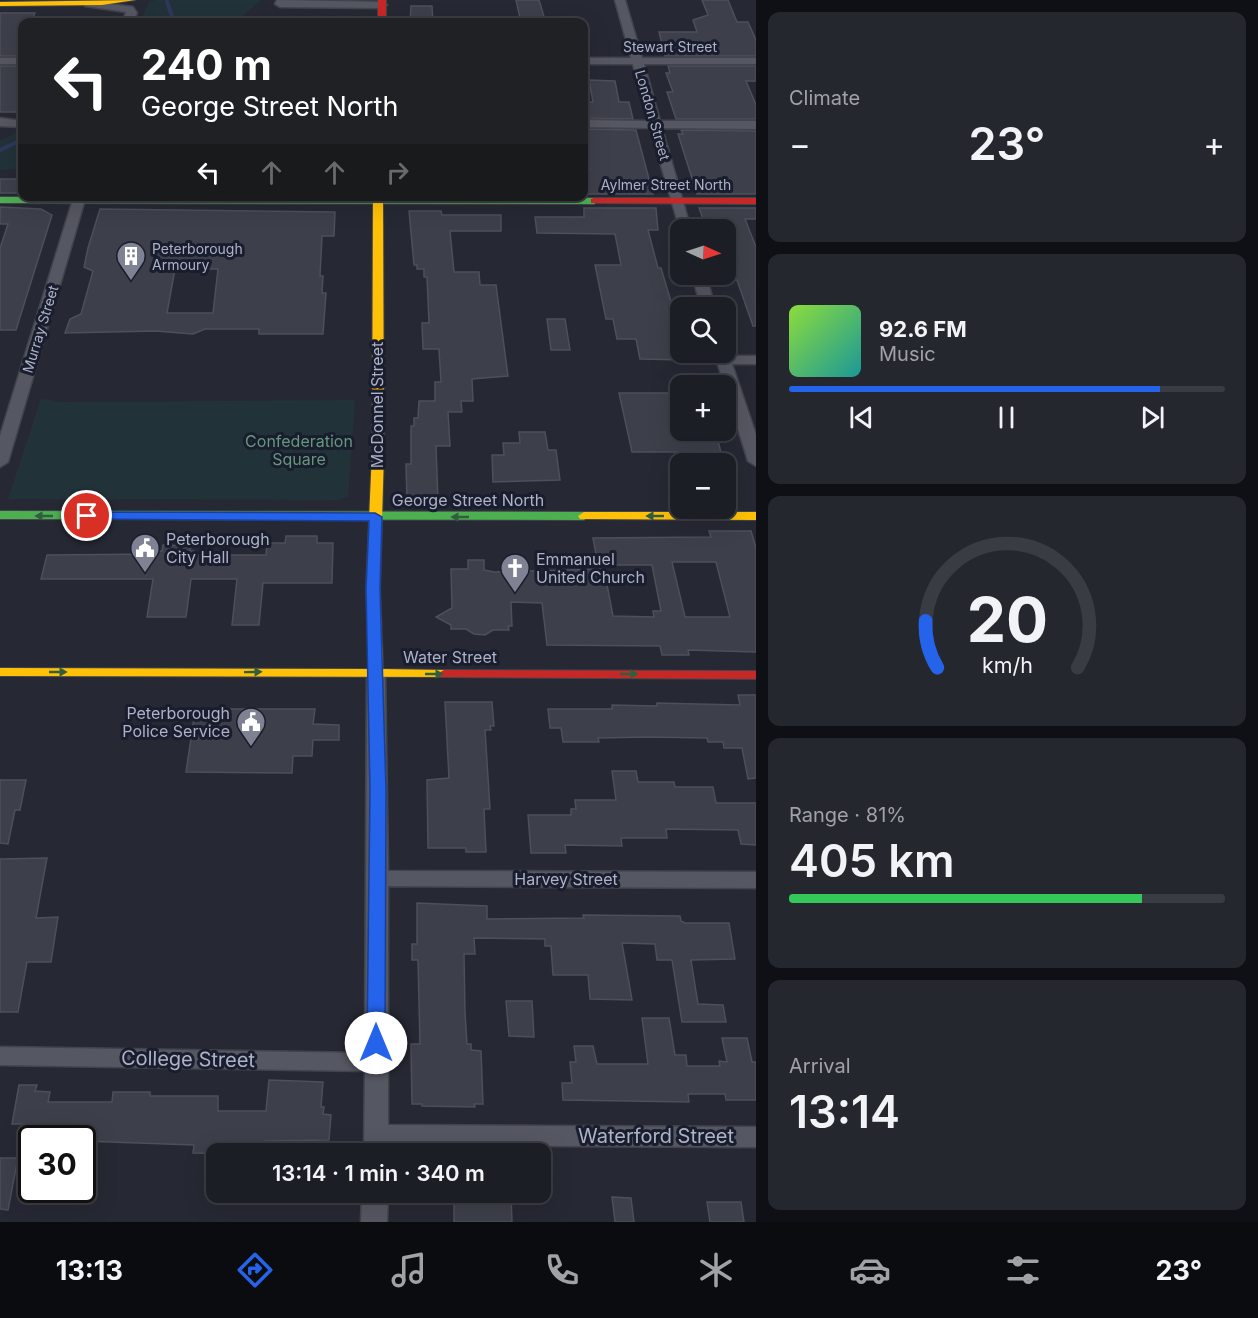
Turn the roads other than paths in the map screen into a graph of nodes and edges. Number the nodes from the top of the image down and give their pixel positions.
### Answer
1 (282, 0) edge
2 (620, 0) edge
3 (382, 2) edge
4 (0, 4) edge
5 (130, 7) edge
6 (382, 18) edge
7 (0, 60) edge
8 (18, 61) edge
9 (588, 61) edge
10 (638, 61) junction
11 (756, 62) edge
12 (588, 124) edge
13 (655, 124) junction
14 (756, 125) edge
15 (0, 200) edge
16 (18, 200) edge
17 (588, 200) edge
18 (79, 201) edge
19 (325, 201) edge
20 (378, 201) edge
21 (677, 201) junction
22 (756, 201) edge
23 (683, 219) edge
24 (378, 233) junction
25 (736, 358) edge
26 (756, 360) edge
27 (725, 363) edge
28 (756, 461) edge
29 (0, 462) edge
30 (0, 515) edge
31 (756, 516) edge
32 (375, 517) junction
33 (0, 672) edge
34 (376, 673) junction
35 (756, 675) edge
36 (376, 878) junction
37 (756, 879) edge
38 (0, 1056) edge
39 (376, 1062) junction
40 (756, 1137) edge
41 (376, 1143) edge
42 (430, 1143) edge
43 (375, 1203) edge
44 (374, 1222) edge

1 - 3 street
2 - 10 street, London Street
3 - 6 street
4 - 5 street
7 - 8 street
9 - 10 street, Stewart Street
10 - 11 street, Stewart Street
10 - 13 street, London Street
12 - 13 street
13 - 14 street
13 - 21 street, London Street
15 - 16 street, Aylmer Street North
17 - 21 street, Aylmer Street North
18 - 29 street, Murray Street
19 - 24 street
20 - 24 street, McDonnel Street
21 - 22 street, Aylmer Street North
21 - 23 street, London Street
24 - 32 street, McDonnel Street
25 - 26 street
27 - 28 street
32 -> 30 street, George Street North
31 -> 32 street, George Street North
32 - 34 street, McDonnel Street
33 -> 34 street, Water Street
34 -> 35 street, Water Street
34 - 36 street, McDonnel Street
36 - 37 street, Harvey Street
36 - 39 street, McDonnel Street
38 - 39 street, College Street
39 - 41 street, McDonnel Street
40 - 42 street, Waterford Street
43 - 44 street

